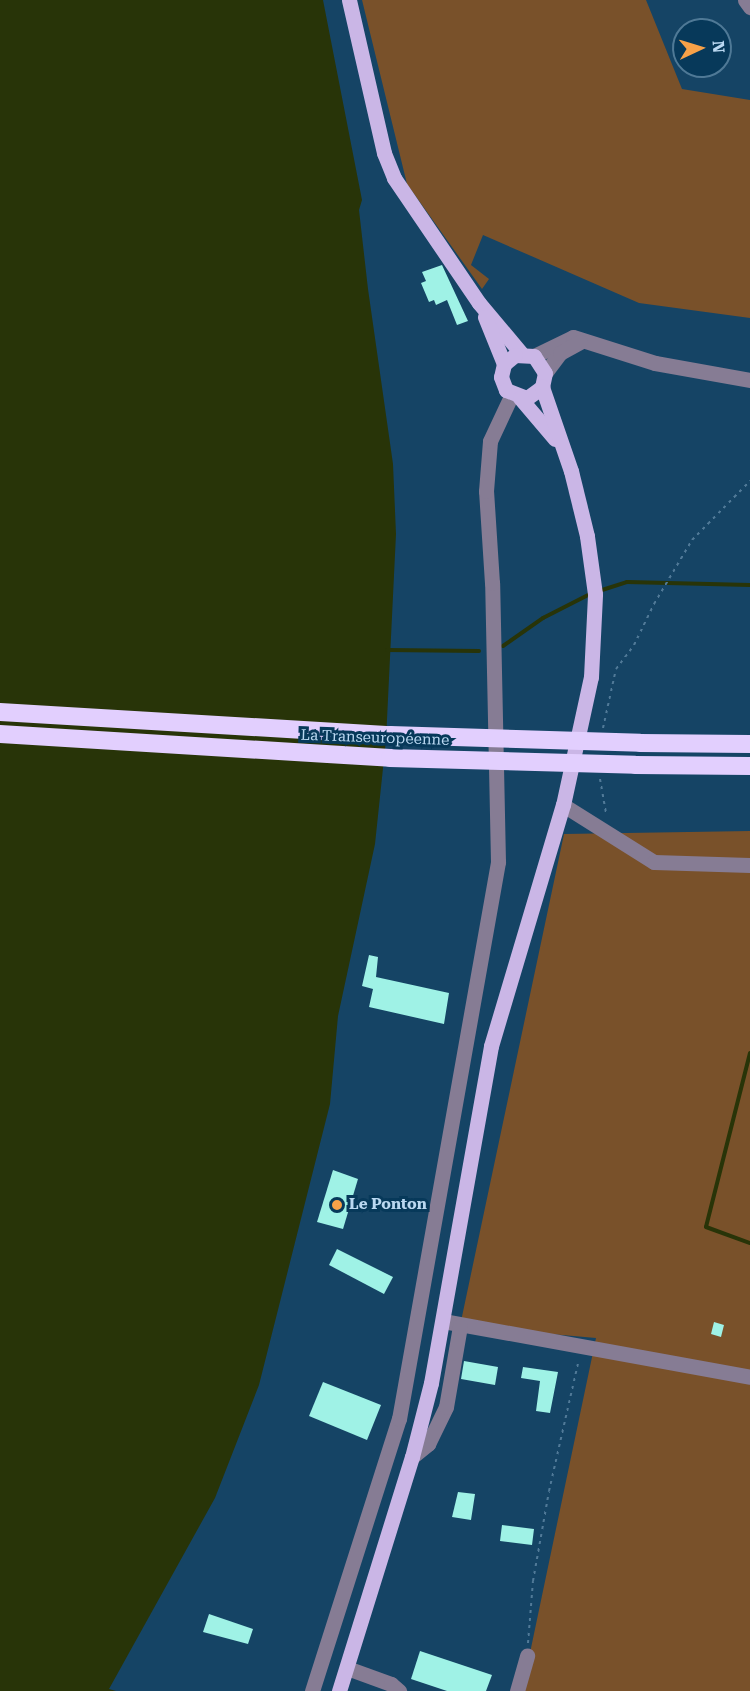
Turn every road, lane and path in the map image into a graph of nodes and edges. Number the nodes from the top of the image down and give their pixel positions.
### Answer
1 (349, 0) edge
2 (745, 0) edge
3 (750, 6) edge
4 (479, 303) junction
5 (582, 340) junction
6 (528, 355) junction
7 (504, 364) junction
8 (544, 380) junction
9 (750, 380) edge
10 (516, 396) junction
11 (561, 447) junction
12 (750, 481) edge
13 (0, 712) edge
14 (0, 734) edge
15 (603, 738) dead end
16 (750, 744) edge
17 (750, 766) edge
18 (601, 770) dead end
19 (563, 805) junction
20 (620, 842) junction
21 (750, 866) edge
22 (443, 1321) junction
23 (460, 1326) junction
24 (582, 1348) junction
25 (750, 1377) edge
26 (412, 1457) junction
27 (527, 1655) joint
28 (347, 1668) junction
29 (312, 1691) edge
30 (339, 1691) edge
31 (399, 1691) edge
32 (517, 1691) edge

1 - 4 main road
2 - 3 street
4 - 6 main road
4 - 7 main road
5 - 6 street
5 - 8 street
5 - 9 street
6 - 7 main road
6 - 8 main road
7 - 10 main road
8 - 10 main road
8 - 11 main road
10 - 11 main road
10 - 29 street
11 - 19 main road
12 - 15 path
13 - 16 highway, La Transeuropéenne, bridge
14 - 17 highway, La Transeuropéenne, bridge
18 - 20 path
19 - 20 street
19 - 22 main road
20 - 21 street
22 - 23 street
22 - 26 main road
23 - 24 street
23 - 26 street
24 - 25 street
24 - 27 path
26 - 28 main road
27 - 32 street
28 - 30 main road
28 - 31 street

